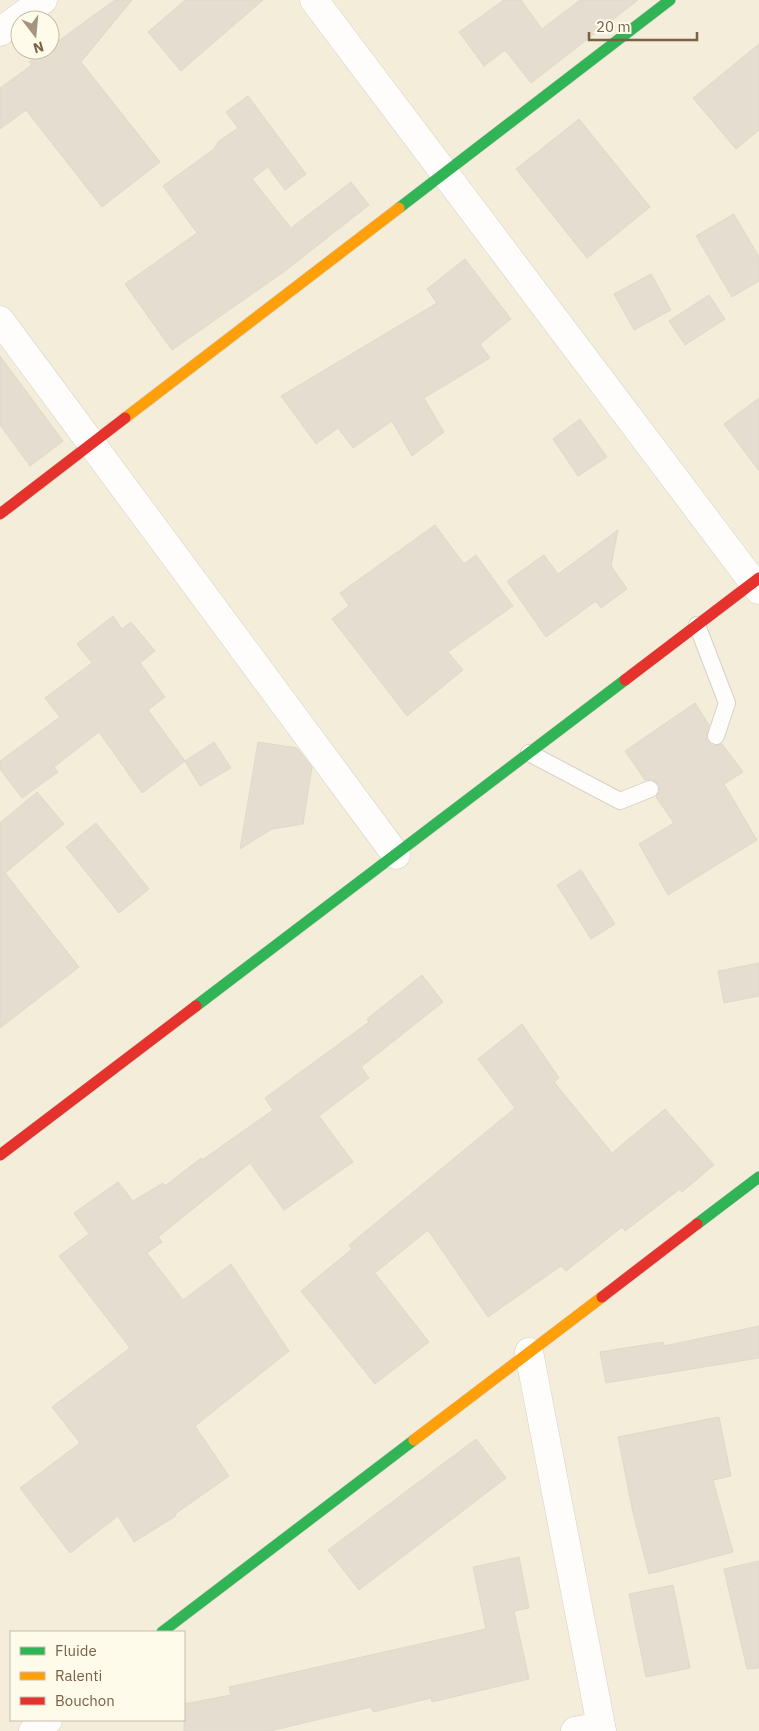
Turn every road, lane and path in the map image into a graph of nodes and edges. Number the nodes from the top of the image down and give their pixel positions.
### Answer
1 (43, 0) edge
2 (314, 0) edge
3 (670, 0) edge
4 (0, 32) edge
5 (445, 173) junction
6 (0, 320) edge
7 (92, 444) junction
8 (0, 514) edge
9 (757, 583) edge
10 (697, 625) junction
11 (716, 736) dead end
12 (529, 753) junction
13 (650, 788) dead end
14 (396, 855) junction
15 (0, 1155) edge
16 (759, 1177) edge
17 (529, 1352) junction
18 (163, 1631) edge
19 (47, 1721) edge
20 (602, 1728) edge
21 (33, 1731) edge
22 (575, 1731) edge

1 - 4 street
2 - 5 street
3 - 5 main road
5 - 7 main road
5 - 9 street
6 - 7 street
7 - 8 main road
7 - 14 street
9 - 10 main road
10 - 11 lane
10 - 12 main road
12 - 13 lane
12 - 14 main road
14 - 15 main road
16 - 17 main road
17 - 18 main road
17 - 20 street
19 - 21 street
20 - 22 street

